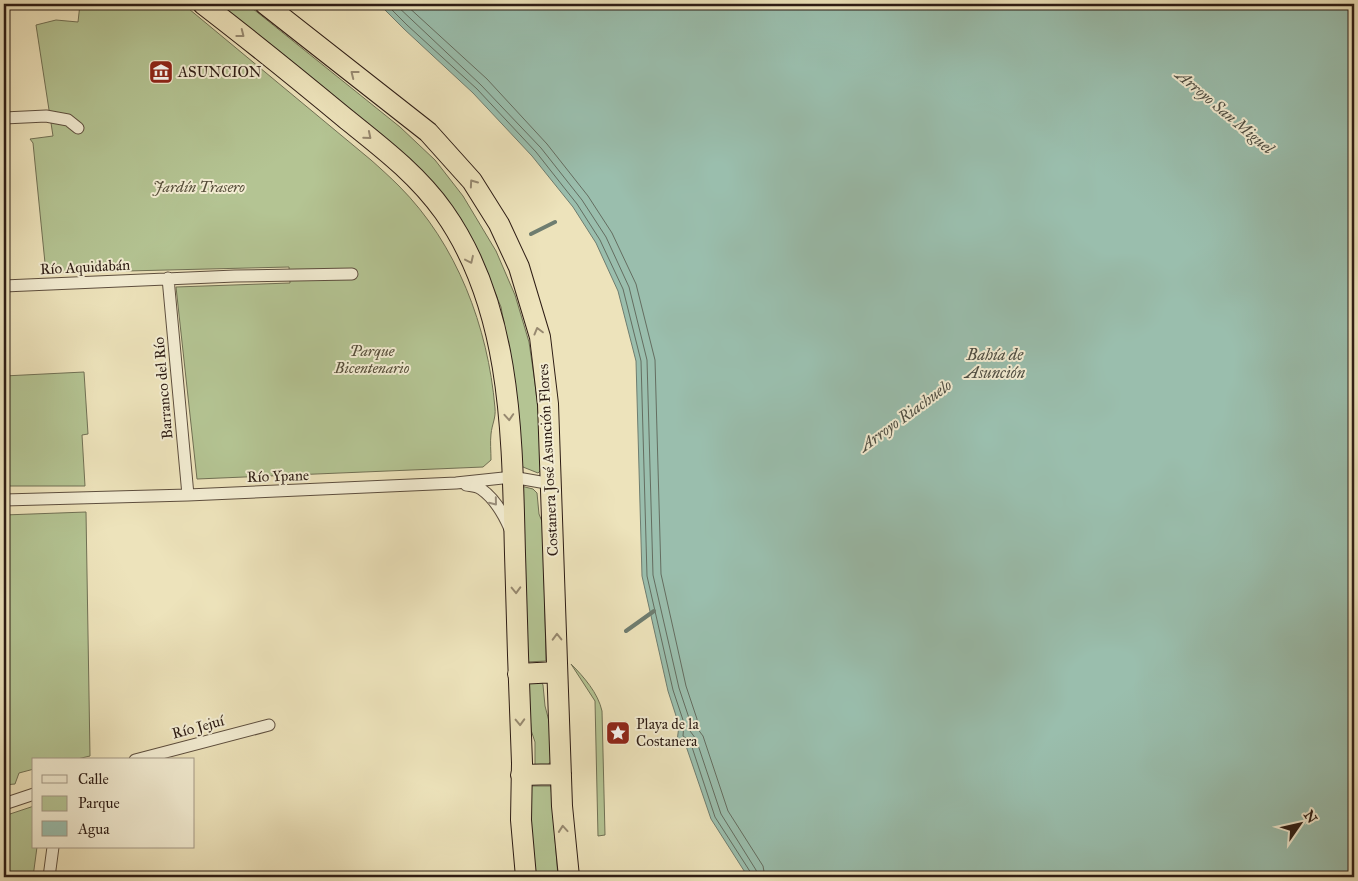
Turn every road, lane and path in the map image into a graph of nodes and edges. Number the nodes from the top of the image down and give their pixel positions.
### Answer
1 (203, 4) edge
2 (265, 4) edge
3 (4, 118) edge
4 (78, 128) dead end
5 (352, 274) dead end
6 (168, 278) junction
7 (4, 286) edge
8 (512, 477) junction
9 (456, 483) junction
10 (552, 484) junction
11 (188, 494) junction
12 (4, 500) edge
13 (515, 541) junction
14 (557, 672) junction
15 (518, 674) junction
16 (269, 725) dead end
17 (143, 758) edge
18 (561, 774) junction
19 (522, 775) junction
20 (32, 795) edge
21 (4, 804) edge
22 (53, 848) edge
23 (49, 877) edge
24 (526, 877) edge
25 (569, 877) edge

1 -> 8 highway
10 -> 2 highway, Costanera José Asunción Flores
3 - 4 street
5 - 6 street, Río Aquidabán
6 - 7 street, Río Aquidabán
6 - 11 street, Barranco del Río
8 - 9 street, Río Ypane
8 - 10 street, Río Ypane
8 - 13 highway
9 - 11 street, Río Ypane
9 -> 13 street
14 -> 10 highway, Costanera José Asunción Flores
11 - 12 street, Río Ypane
13 -> 15 highway
14 - 15 highway
14 - 18 highway, Costanera José Asunción Flores
15 -> 19 highway
16 - 17 street, Río Jejuí
18 - 19 highway
25 -> 18 highway, Costanera José Asunción Flores
19 - 24 highway
20 - 21 street
22 - 23 street

